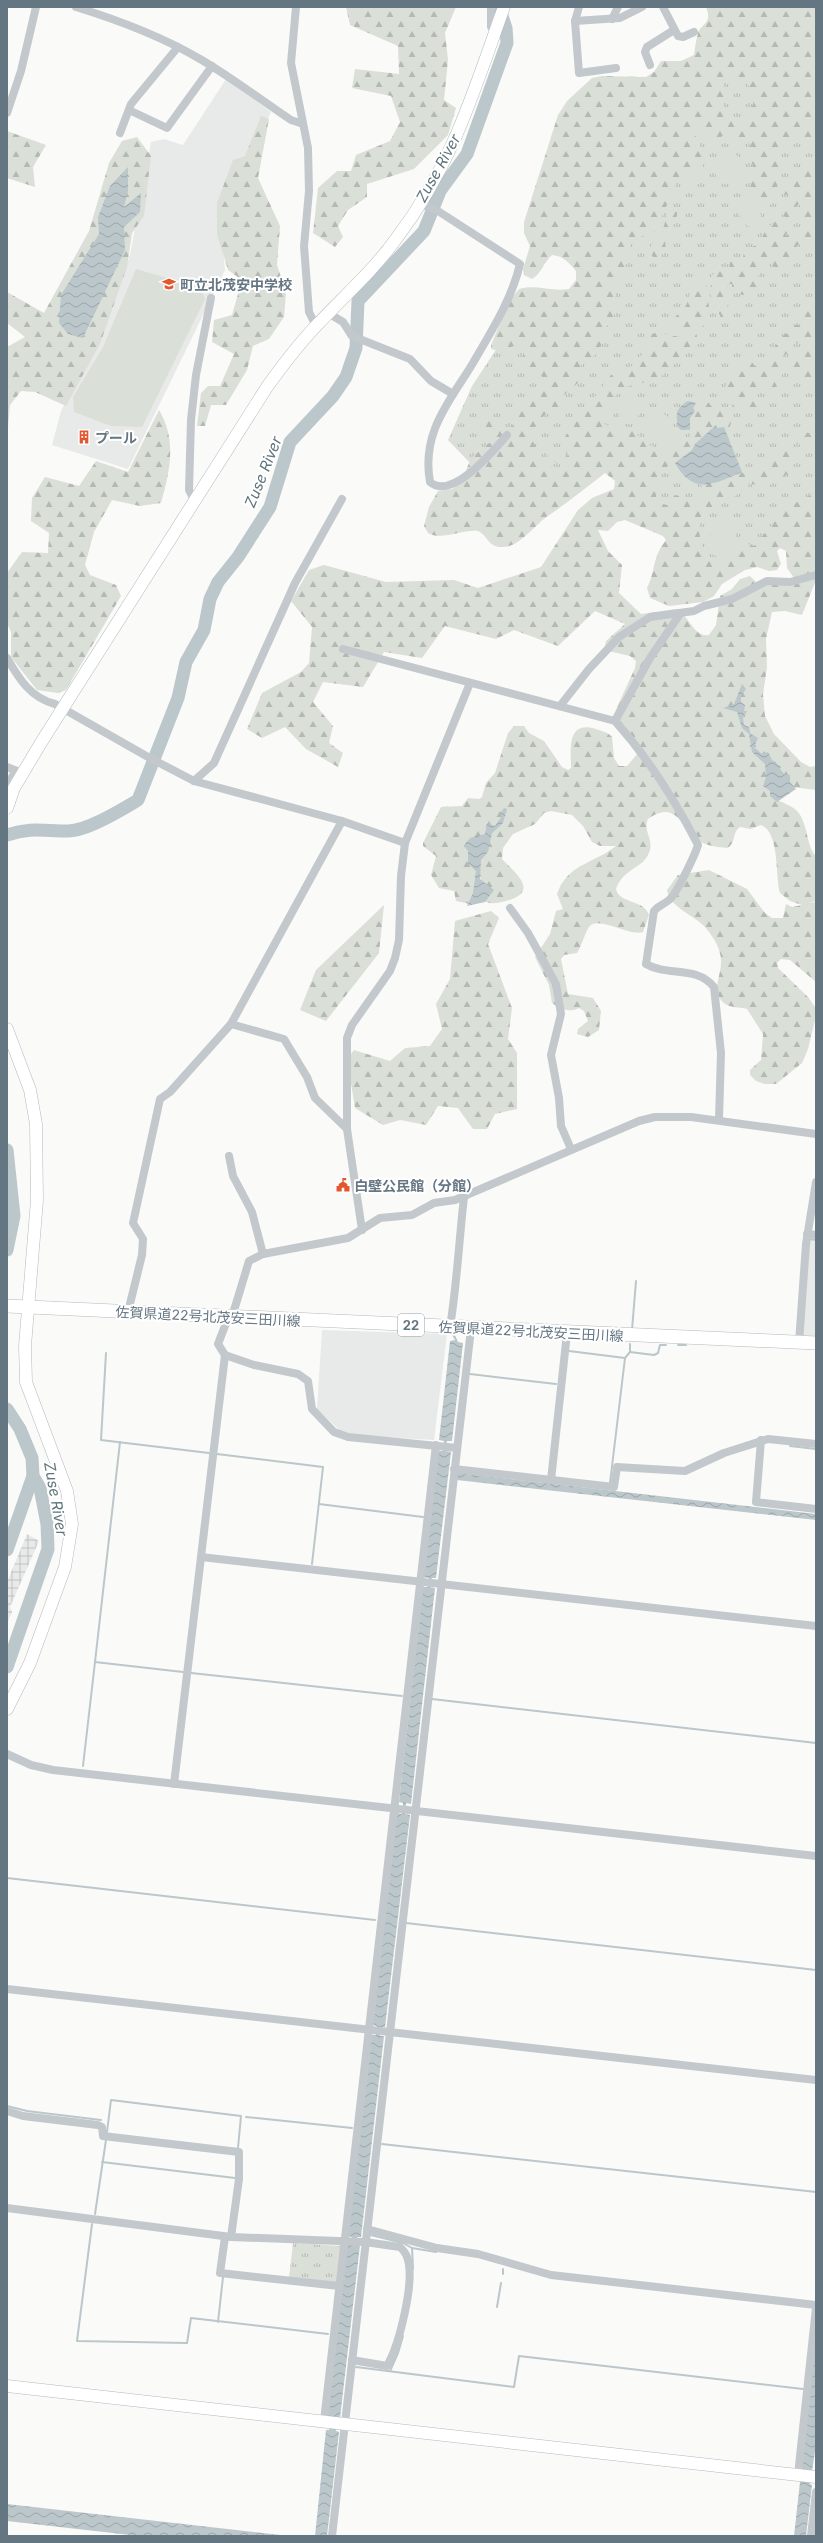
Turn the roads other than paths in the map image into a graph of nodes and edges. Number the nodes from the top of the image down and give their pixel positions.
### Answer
1 (36, 7) edge
2 (76, 7) edge
3 (296, 7) edge
4 (491, 7) edge
5 (504, 7) edge
6 (579, 7) edge
7 (618, 7) edge
8 (642, 7) edge
9 (663, 7) edge
10 (612, 18) junction
11 (575, 21) junction
12 (497, 27) junction
13 (674, 30) junction
14 (694, 32) dead end
15 (178, 47) junction
16 (650, 65) dead end
17 (212, 66) junction
18 (616, 68) dead end
19 (129, 110) junction
20 (7, 113) edge
21 (303, 124) junction
22 (120, 133) dead end
23 (424, 206) junction
24 (211, 298) dead end
25 (328, 313) junction
26 (316, 326) junction
27 (453, 394) junction
28 (507, 435) dead end
29 (342, 499) dead end
30 (194, 500) junction
31 (816, 575) edge
32 (680, 614) junction
33 (343, 649) dead end
34 (7, 658) edge
35 (470, 682) junction
36 (560, 706) junction
37 (62, 709) junction
38 (615, 721) junction
39 (7, 767) edge
40 (19, 772) junction
41 (194, 781) junction
42 (7, 785) edge
43 (7, 808) edge
44 (342, 820) junction
45 (405, 843) junction
46 (510, 908) dead end
47 (231, 1024) junction
48 (7, 1029) edge
49 (719, 1119) junction
50 (347, 1129) junction
51 (816, 1134) edge
52 (571, 1149) junction
53 (228, 1156) dead end
54 (816, 1182) edge
55 (464, 1197) junction
56 (815, 1197) edge
57 (362, 1230) junction
58 (807, 1234) junction
59 (816, 1235) edge
60 (263, 1254) junction
61 (7, 1306) edge
62 (30, 1309) junction
63 (128, 1312) junction
64 (230, 1318) junction
65 (450, 1327) junction
66 (471, 1329) junction
67 (567, 1333) junction
68 (799, 1342) junction
69 (816, 1343) edge
70 (225, 1355) junction
71 (761, 1440) junction
72 (816, 1444) edge
73 (442, 1446) junction
74 (457, 1448) junction
75 (454, 1469) junction
76 (551, 1480) junction
77 (816, 1509) edge
78 (201, 1558) junction
79 (430, 1582) junction
80 (816, 1626) edge
81 (7, 1709) edge
82 (7, 1754) edge
83 (174, 1784) junction
84 (404, 1810) junction
85 (816, 1856) edge
86 (7, 1989) edge
87 (379, 2031) junction
88 (816, 2080) edge
89 (7, 2111) edge
90 (7, 2208) edge
91 (367, 2228) junction
92 (228, 2237) junction
93 (354, 2241) junction
94 (339, 2286) junction
95 (816, 2306) edge
96 (352, 2360) junction
97 (7, 2386) edge
98 (324, 2422) junction
99 (343, 2424) junction
100 (799, 2475) junction
101 (815, 2476) edge
102 (816, 2492) edge
103 (332, 2536) edge
104 (811, 2536) edge

1 - 20 street
2 - 15 street
3 - 21 street
4 - 12 street
5 - 12 street
6 - 11 street
7 - 10 street
8 - 10 street
9 - 13 street
10 - 11 street
11 - 18 street
12 - 23 street
13 - 14 street
13 - 16 street
15 - 17 street
15 - 19 street
17 - 19 street
17 - 21 street
19 - 22 street
21 - 26 street
23 - 25 street
23 - 27 street
24 - 30 street
25 - 26 street
25 - 27 street
26 - 30 street
27 - 28 street
29 - 41 street
30 - 37 street
31 - 32 street
32 - 36 street
32 - 38 street
33 - 35 street
34 - 37 street
35 - 36 street
35 - 45 street
36 - 38 street
37 - 40 street
37 - 41 street
38 - 49 street
39 - 40 street
40 - 42 street
40 - 43 street
41 - 44 street
44 - 45 street
44 - 47 street
45 - 50 street
46 - 52 street
47 - 50 street
47 - 63 street
48 - 62 street
49 - 51 street
49 - 52 street
50 - 57 street
52 - 55 street
53 - 60 street
54 - 56 street
55 - 57 street
55 - 65 street
56 - 58 street
57 - 60 street
58 - 59 street
58 - 68 street
60 - 64 street
61 - 62 main road, 佐賀県道22号北茂安三田川線 / 22
62 - 63 main road, 佐賀県道22号北茂安三田川線 / 22
62 - 81 street
63 - 64 main road, 佐賀県道22号北茂安三田川線 / 22
64 - 65 main road, 佐賀県道22号北茂安三田川線 / 22
64 - 70 street
65 - 66 main road, 佐賀県道22号北茂安三田川線 / 22
66 - 67 main road, 佐賀県道22号北茂安三田川線 / 22
66 - 74 street
67 - 68 main road, 佐賀県道22号北茂安三田川線 / 22
67 - 76 street
68 - 69 main road, 佐賀県道22号北茂安三田川線 / 22
70 - 73 street
70 - 78 street
71 - 72 street
71 - 76 street
71 - 77 street
73 - 74 street
73 - 79 street
74 - 75 street
75 - 76 street
75 - 79 street
78 - 79 street
78 - 83 street
79 - 80 street
79 - 84 street
79 - 84 street
82 - 83 street
83 - 84 street
84 - 85 street
84 - 87 street
84 - 87 street
86 - 87 street
87 - 88 street
87 - 91 street
87 - 93 street
89 - 92 street
90 - 92 street
91 - 93 street
91 - 95 street
92 - 93 street
92 - 94 street
93 - 94 street
93 - 96 street
93 - 96 street
94 - 98 street
95 - 100 street
96 - 99 street
97 - 98 street
98 - 99 street
99 - 100 street
99 - 103 street
100 - 101 street
102 - 104 street

